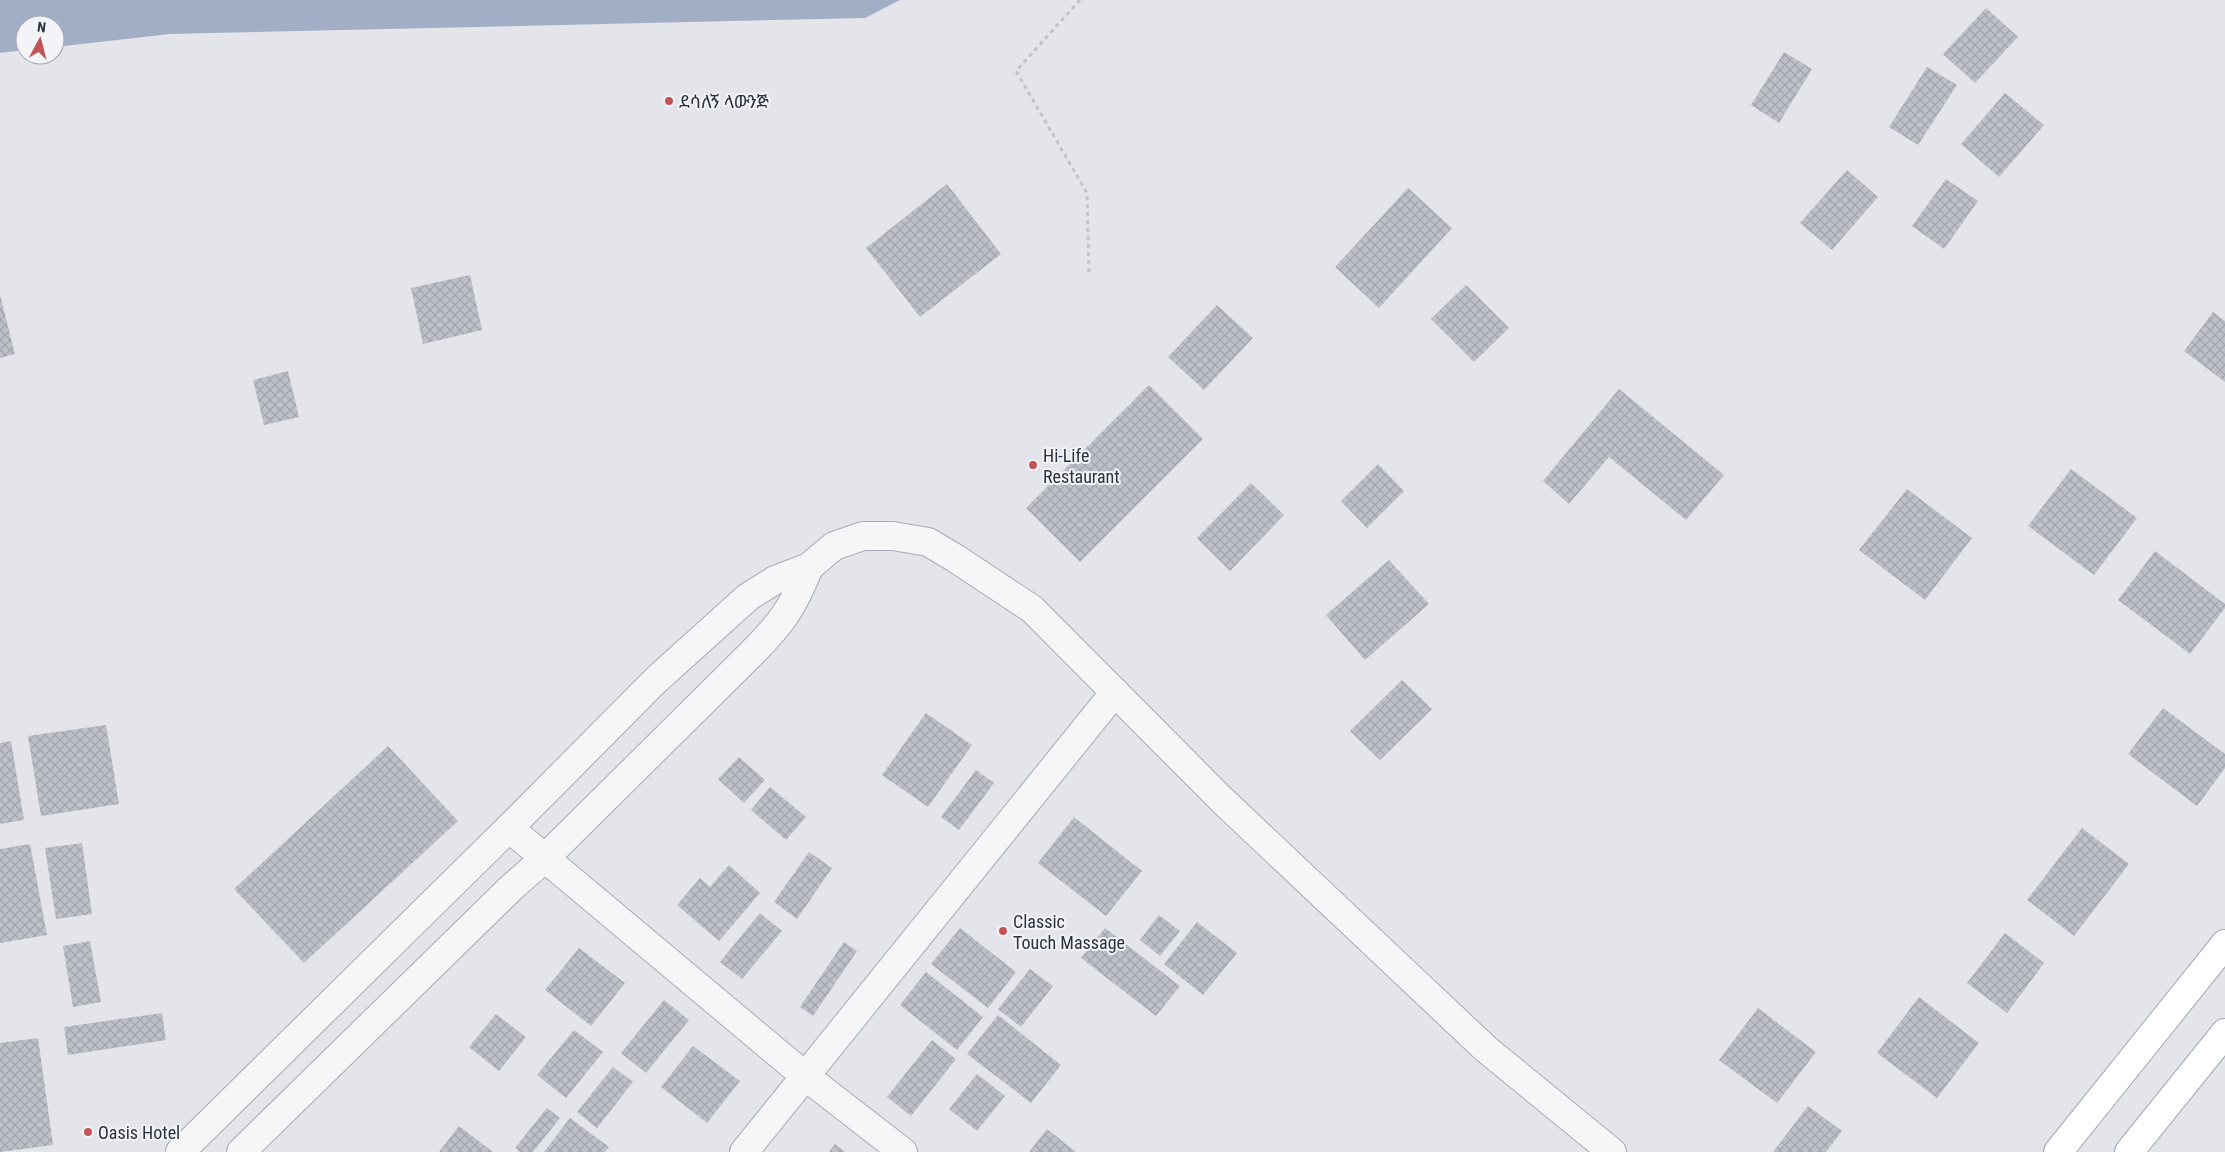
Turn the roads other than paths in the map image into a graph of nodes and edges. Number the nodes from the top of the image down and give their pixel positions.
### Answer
1 (809, 567) junction
2 (1115, 692) junction
3 (509, 828) junction
4 (544, 859) junction
5 (2225, 944) edge
6 (2225, 1033) edge
7 (805, 1076) junction
8 (180, 1152) edge
9 (241, 1152) edge
10 (744, 1152) edge
11 (903, 1152) edge
12 (1612, 1152) edge
13 (2058, 1152) edge
14 (2129, 1152) edge

1 - 2 street
1 - 3 street
1 - 4 street
2 - 7 street
2 - 12 street
3 - 4 street
3 - 8 street
4 - 7 street
4 - 9 street
5 - 13 main road
6 - 14 main road
7 - 10 street
7 - 11 street

